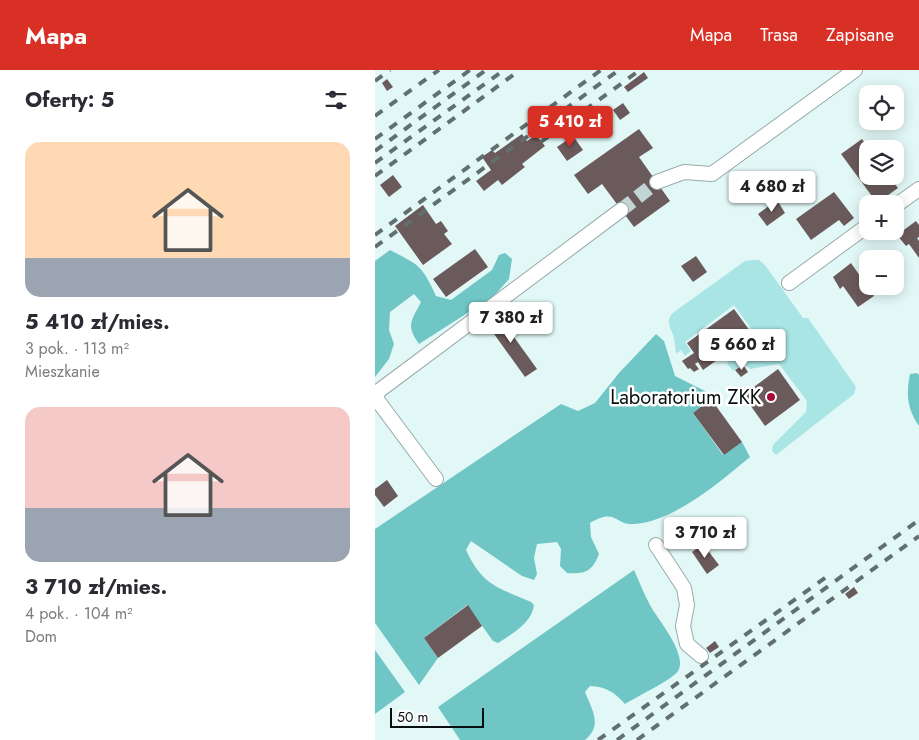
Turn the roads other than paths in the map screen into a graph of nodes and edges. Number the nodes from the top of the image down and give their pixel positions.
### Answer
1 (855, 70) edge
2 (657, 182) tunnel mouth
3 (919, 189) edge
4 (904, 200) edge
5 (621, 210) tunnel mouth
6 (859, 232) edge
7 (789, 283) dead end
8 (375, 396) edge
9 (436, 478) dead end
10 (657, 545) dead end
11 (701, 656) dead end

1 - 2 lane
3 - 4 lane
5 - 8 lane
6 - 7 lane
8 - 9 lane
10 - 11 lane

